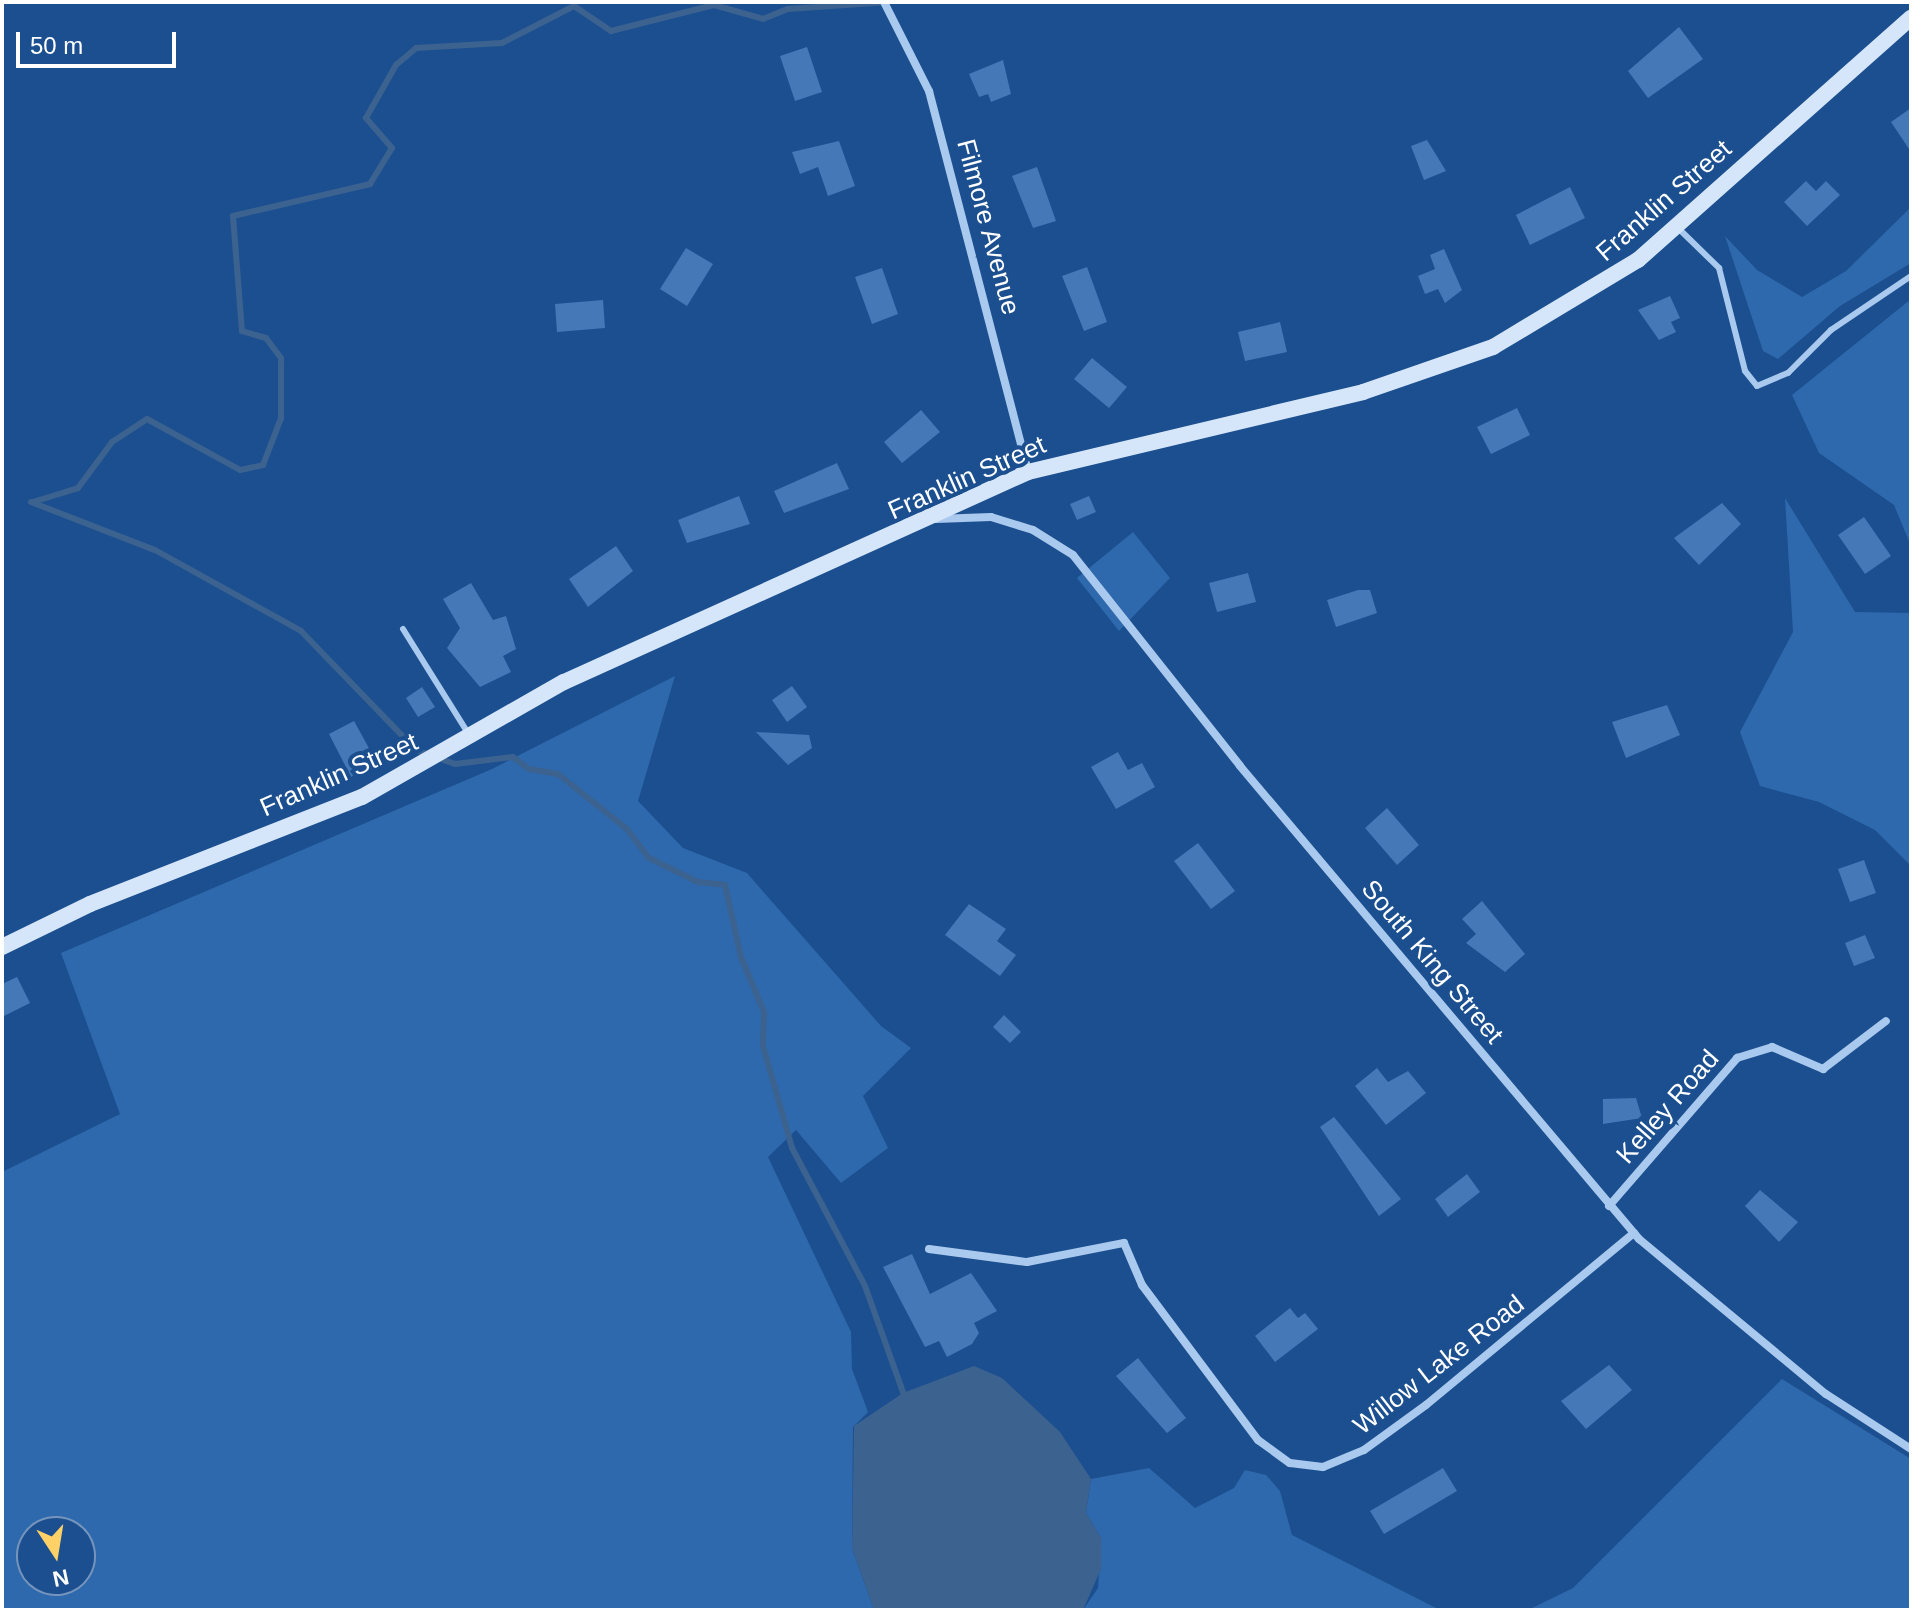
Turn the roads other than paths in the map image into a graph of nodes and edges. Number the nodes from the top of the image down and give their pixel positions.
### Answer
1 (884, 2) edge
2 (1911, 18) edge
3 (1677, 227) junction
4 (1911, 276) edge
5 (1028, 472) junction
6 (935, 519) junction
7 (403, 629) dead end
8 (470, 736) junction
9 (2, 947) edge
10 (1886, 1021) dead end
11 (1609, 1206) junction
12 (1634, 1233) junction
13 (929, 1249) dead end
14 (1911, 1449) edge

1 - 5 street, Filmore Avenue
2 - 3 main road, Franklin Street
3 - 4 lane
3 - 5 main road, Franklin Street
5 - 6 main road, Franklin Street
6 - 8 main road, Franklin Street
6 - 11 street, South King Street
7 - 8 lane
8 - 9 main road, Franklin Street
10 - 11 street, Kelley Road
11 - 12 street, South King Street
12 - 13 street, Willow Lake Road
12 - 14 street, South King Street

